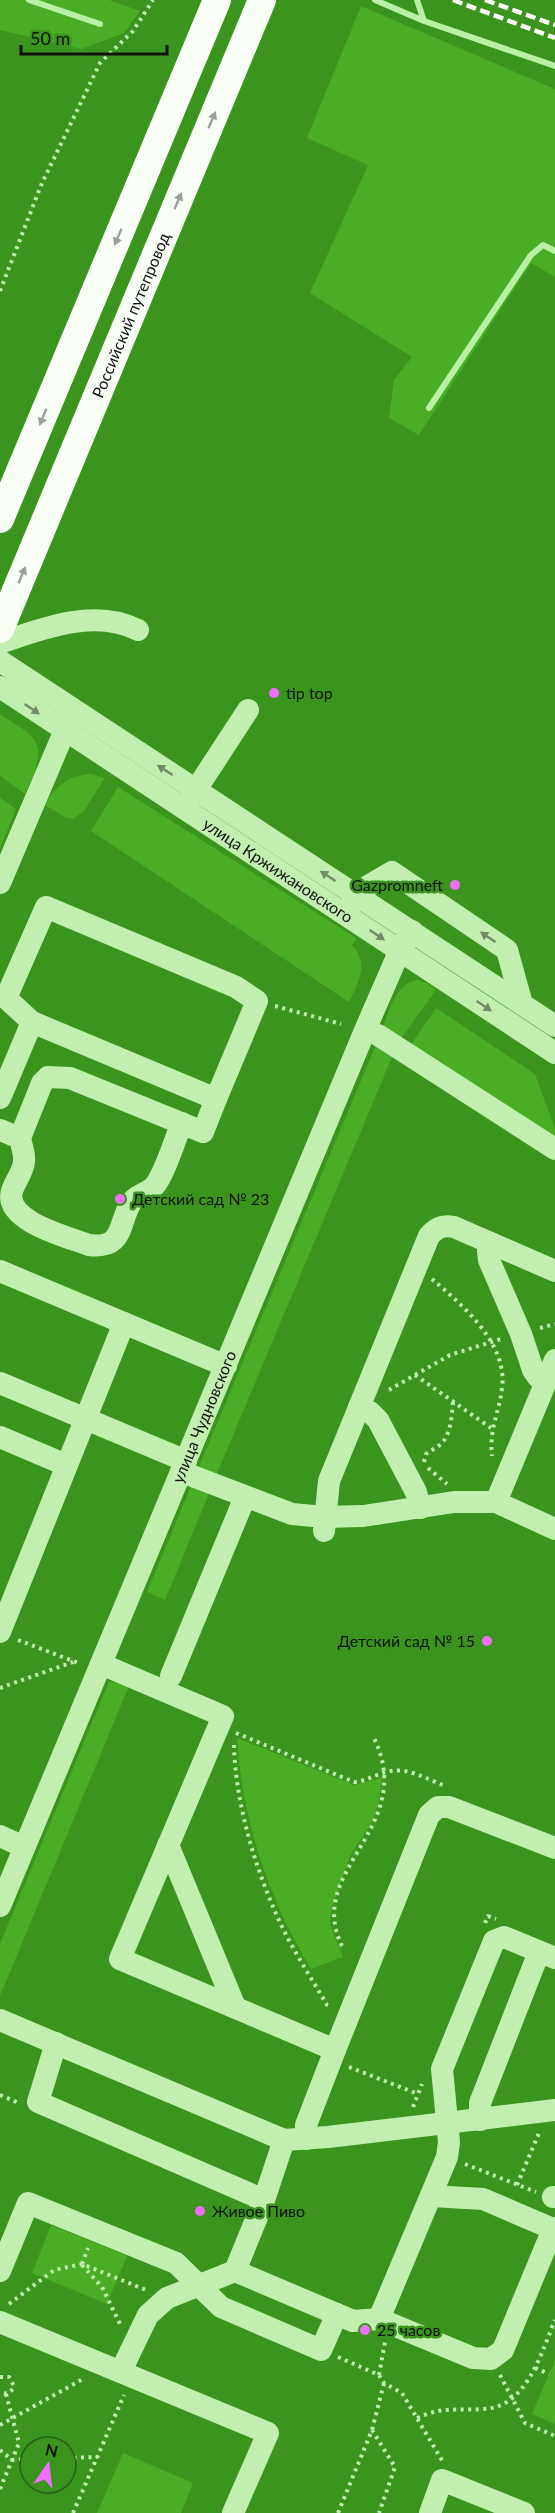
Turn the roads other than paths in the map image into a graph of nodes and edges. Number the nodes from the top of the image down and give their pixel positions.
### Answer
1 (217, 0) edge
2 (262, 0) edge
3 (0, 519) edge
4 (0, 629) edge
5 (138, 630) dead end
6 (0, 643) edge
7 (0, 661) edge
8 (0, 687) edge
9 (248, 710) dead end
10 (71, 721) junction
11 (190, 799) junction
12 (0, 883) edge
13 (351, 904) junction
14 (406, 941) junction
15 (522, 1004) junction
16 (32, 1022) junction
17 (555, 1026) edge
18 (378, 1035) dead end
19 (555, 1053) edge
20 (0, 1098) edge
21 (216, 1099) junction
22 (182, 1123) junction
23 (10, 1134) edge
24 (555, 1149) edge
25 (491, 1243) junction
26 (0, 1271) edge
27 (555, 1271) edge
28 (124, 1323) junction
29 (555, 1360) edge
30 (226, 1366) junction
31 (546, 1382) junction
32 (0, 1383) edge
33 (359, 1407) junction
34 (85, 1418) junction
35 (0, 1437) edge
36 (66, 1465) junction
37 (184, 1467) junction
38 (245, 1497) junction
39 (496, 1502) junction
40 (420, 1508) junction
41 (324, 1524) junction
42 (555, 1529) edge
43 (6, 1594) edge
44 (5, 1635) edge
45 (91, 1664) junction
46 (171, 1676) dead end
47 (0, 1836) edge
48 (168, 1845) junction
49 (24, 1847) junction
50 (555, 1848) edge
51 (0, 1906) edge
52 (547, 1955) edge
53 (235, 2007) junction
54 (0, 2020) edge
55 (56, 2043) junction
56 (333, 2055) junction
57 (551, 2110) edge
58 (480, 2120) junction
59 (446, 2123) junction
60 (306, 2139) junction
61 (284, 2140) junction
62 (432, 2196) junction
63 (264, 2200) junction
64 (554, 2228) edge
65 (0, 2271) edge
66 (235, 2271) junction
67 (199, 2285) junction
68 (337, 2314) junction
69 (384, 2321) junction
70 (0, 2322) edge
71 (120, 2371) junction
72 (233, 2513) edge
73 (430, 2513) edge
74 (524, 2513) edge

1 -> 3 main road
4 -> 2 main road, Российский путепровод
5 - 6 street
7 - 10 street, улица Кржижановского
8 -> 10 street, улица Кржижановского
9 - 11 street
10 - 11 street, улица Кржижановского
10 - 12 street
11 - 13 street, улица Кржижановского
13 - 14 street, улица Кржижановского
15 -> 13 street
14 - 15 street, улица Кржижановского
14 -> 19 street, улица Кржижановского
14 - 30 street, улица Чудновского
15 - 17 street, улица Кржижановского
16 - 20 street
16 - 21 street
16 - 21 street
18 - 24 street
21 - 22 street
22 - 23 street
22 - 23 street
25 - 27 street
25 - 31 street
25 - 33 street
26 - 28 street
28 - 30 street
28 - 34 street
29 - 31 street
30 - 37 street, улица Чудновского
31 - 39 street
32 - 34 street
33 - 40 street
33 - 41 street
34 - 36 street
34 - 37 street
35 - 36 street
36 - 43 street
37 - 38 street
37 - 45 street, улица Чудновского
38 - 41 street
38 - 46 street
39 - 40 street
39 - 42 street
40 - 41 street
43 - 44 street
45 - 48 street
45 - 49 street, улица Чудновского
47 - 49 street
48 - 53 street
48 - 53 street
49 - 51 street, улица Чудновского
50 - 56 street
52 - 58 street
52 - 59 street
53 - 56 street
54 - 55 street
55 - 61 street
55 - 63 street
56 - 60 street
57 - 58 street
58 - 59 street
59 - 60 street
59 - 62 street
60 - 61 street
61 - 63 street
62 - 64 street
62 - 69 street
63 - 66 street
64 - 69 street
65 - 67 street
66 - 67 street
66 - 68 street
67 - 68 street
67 - 71 street
68 - 69 street
70 - 71 street
71 - 72 street
73 - 74 street

